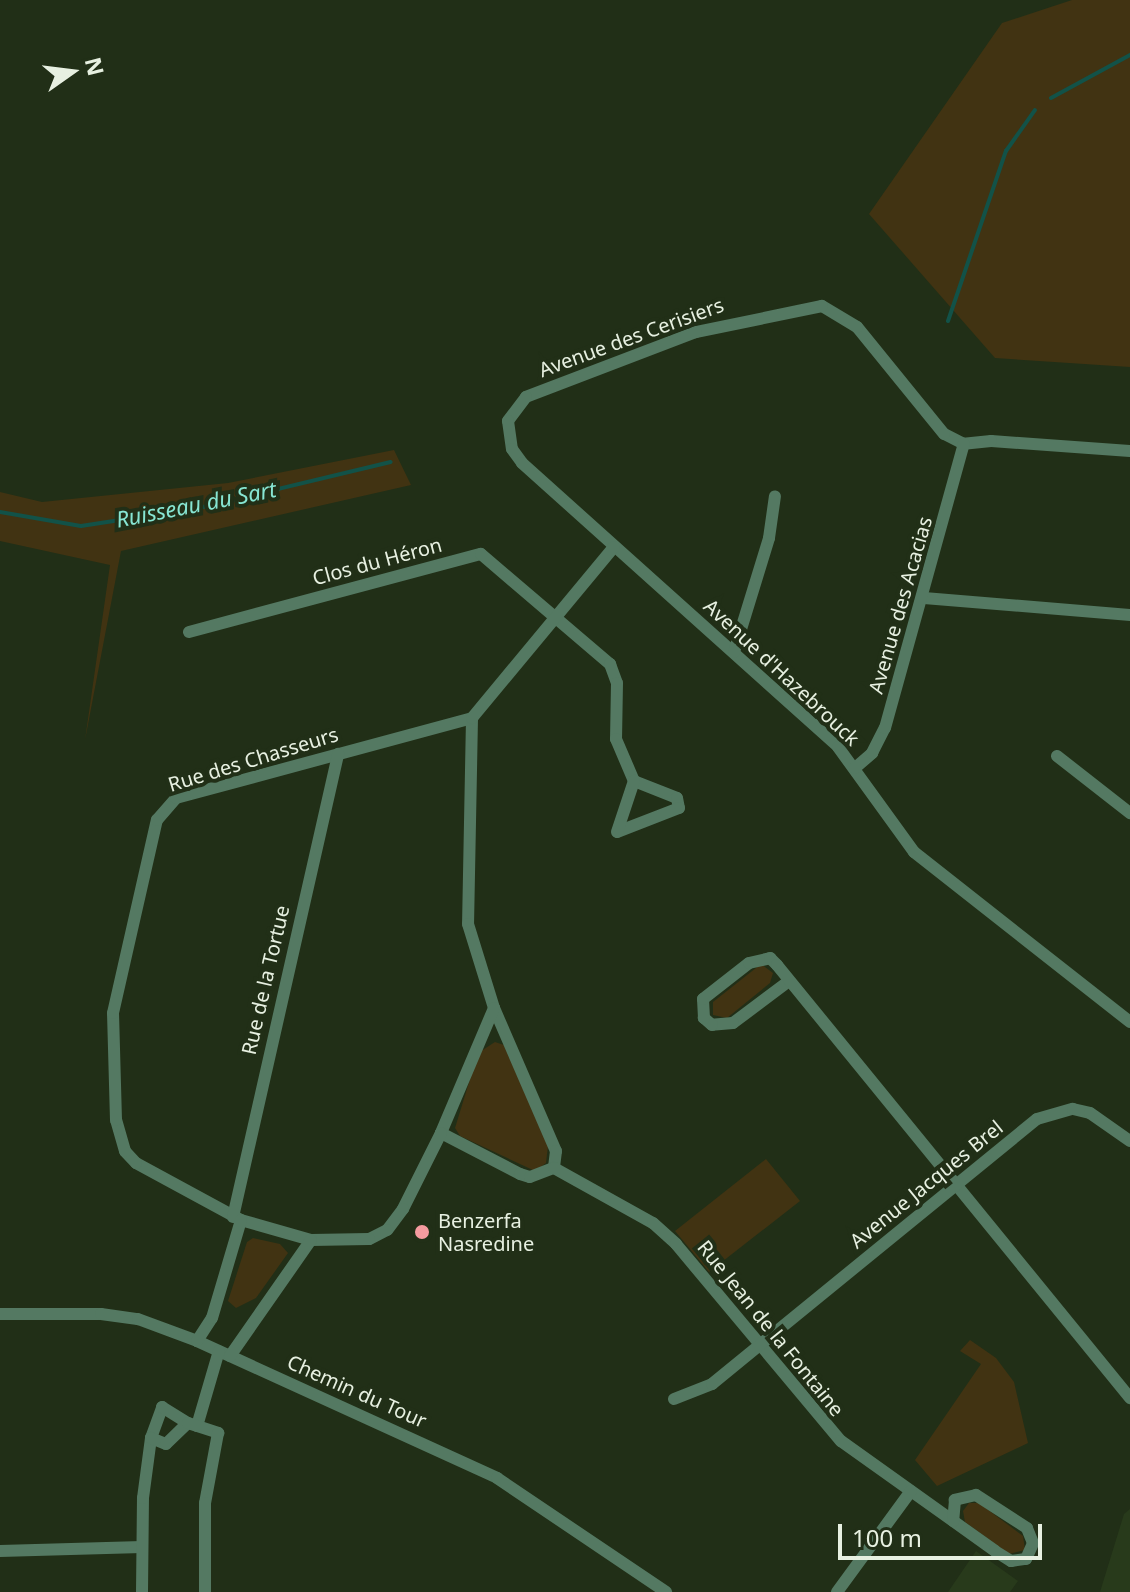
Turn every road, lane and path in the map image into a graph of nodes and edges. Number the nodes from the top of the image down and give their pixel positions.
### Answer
1 (964, 444) junction
2 (1130, 451) edge
3 (775, 496) dead end
4 (614, 547) junction
5 (924, 598) junction
6 (1130, 615) edge
7 (555, 617) junction
8 (189, 632) dead end
9 (734, 652) junction
10 (472, 718) junction
11 (338, 754) junction
12 (1057, 756) dead end
13 (855, 768) junction
14 (634, 781) junction
15 (1130, 813) edge
16 (789, 981) junction
17 (494, 1008) junction
18 (1130, 1022) edge
19 (441, 1133) junction
20 (1130, 1141) edge
21 (554, 1168) junction
22 (956, 1186) junction
23 (237, 1218) junction
24 (311, 1240) junction
25 (0, 1314) edge
26 (197, 1341) junction
27 (760, 1345) junction
28 (224, 1353) junction
29 (1130, 1398) edge
30 (674, 1399) dead end
31 (192, 1424) junction
32 (151, 1438) junction
33 (911, 1491) junction
34 (953, 1521) junction
35 (142, 1547) junction
36 (0, 1551) edge
37 (142, 1592) edge
38 (205, 1592) edge
39 (666, 1592) edge
40 (837, 1592) edge

1 - 2 street
1 - 4 street, Avenue des Cerisiers
1 - 5 street, Avenue des Acacias
3 - 9 street
4 - 7 street
4 - 9 street, Avenue d'Hazebrouck
5 - 6 street
5 - 13 street, Avenue des Acacias
7 - 8 street, Clos du Héron
7 - 10 street
7 - 14 street
9 - 13 street, Avenue d'Hazebrouck
10 - 11 street, Rue des Chasseurs
10 - 17 street
11 - 23 street, Rue de la Tortue
11 - 23 street, Rue des Chasseurs
12 - 15 street
13 - 18 street, Avenue d'Hazebrouck
14 - 14 street
16 - 16 street
16 - 22 street
17 - 19 street, Rue des Chasseurs
17 - 21 street
19 - 21 street
19 - 24 street, Rue des Chasseurs
20 - 22 street, Avenue Jacques Brel
21 - 27 street, Rue Jean de la Fontaine
22 - 27 street, Avenue Jacques Brel
22 - 29 street
23 - 24 street, Rue des Chasseurs
23 - 26 street, Rue de la Tortue
24 - 28 street
25 - 26 street, Chemin du Tour
26 - 28 street, Chemin du Tour
27 - 30 street, Avenue Jacques Brel
27 - 33 street, Rue Jean de la Fontaine
28 - 31 street
28 - 39 street, Chemin du Tour
31 - 32 street
31 - 32 street
31 - 38 street
32 - 35 street
33 - 34 street, Rue Jean de la Fontaine
33 - 40 street
34 - 34 street, Rue Jean de la Fontaine
35 - 36 street
35 - 37 street

